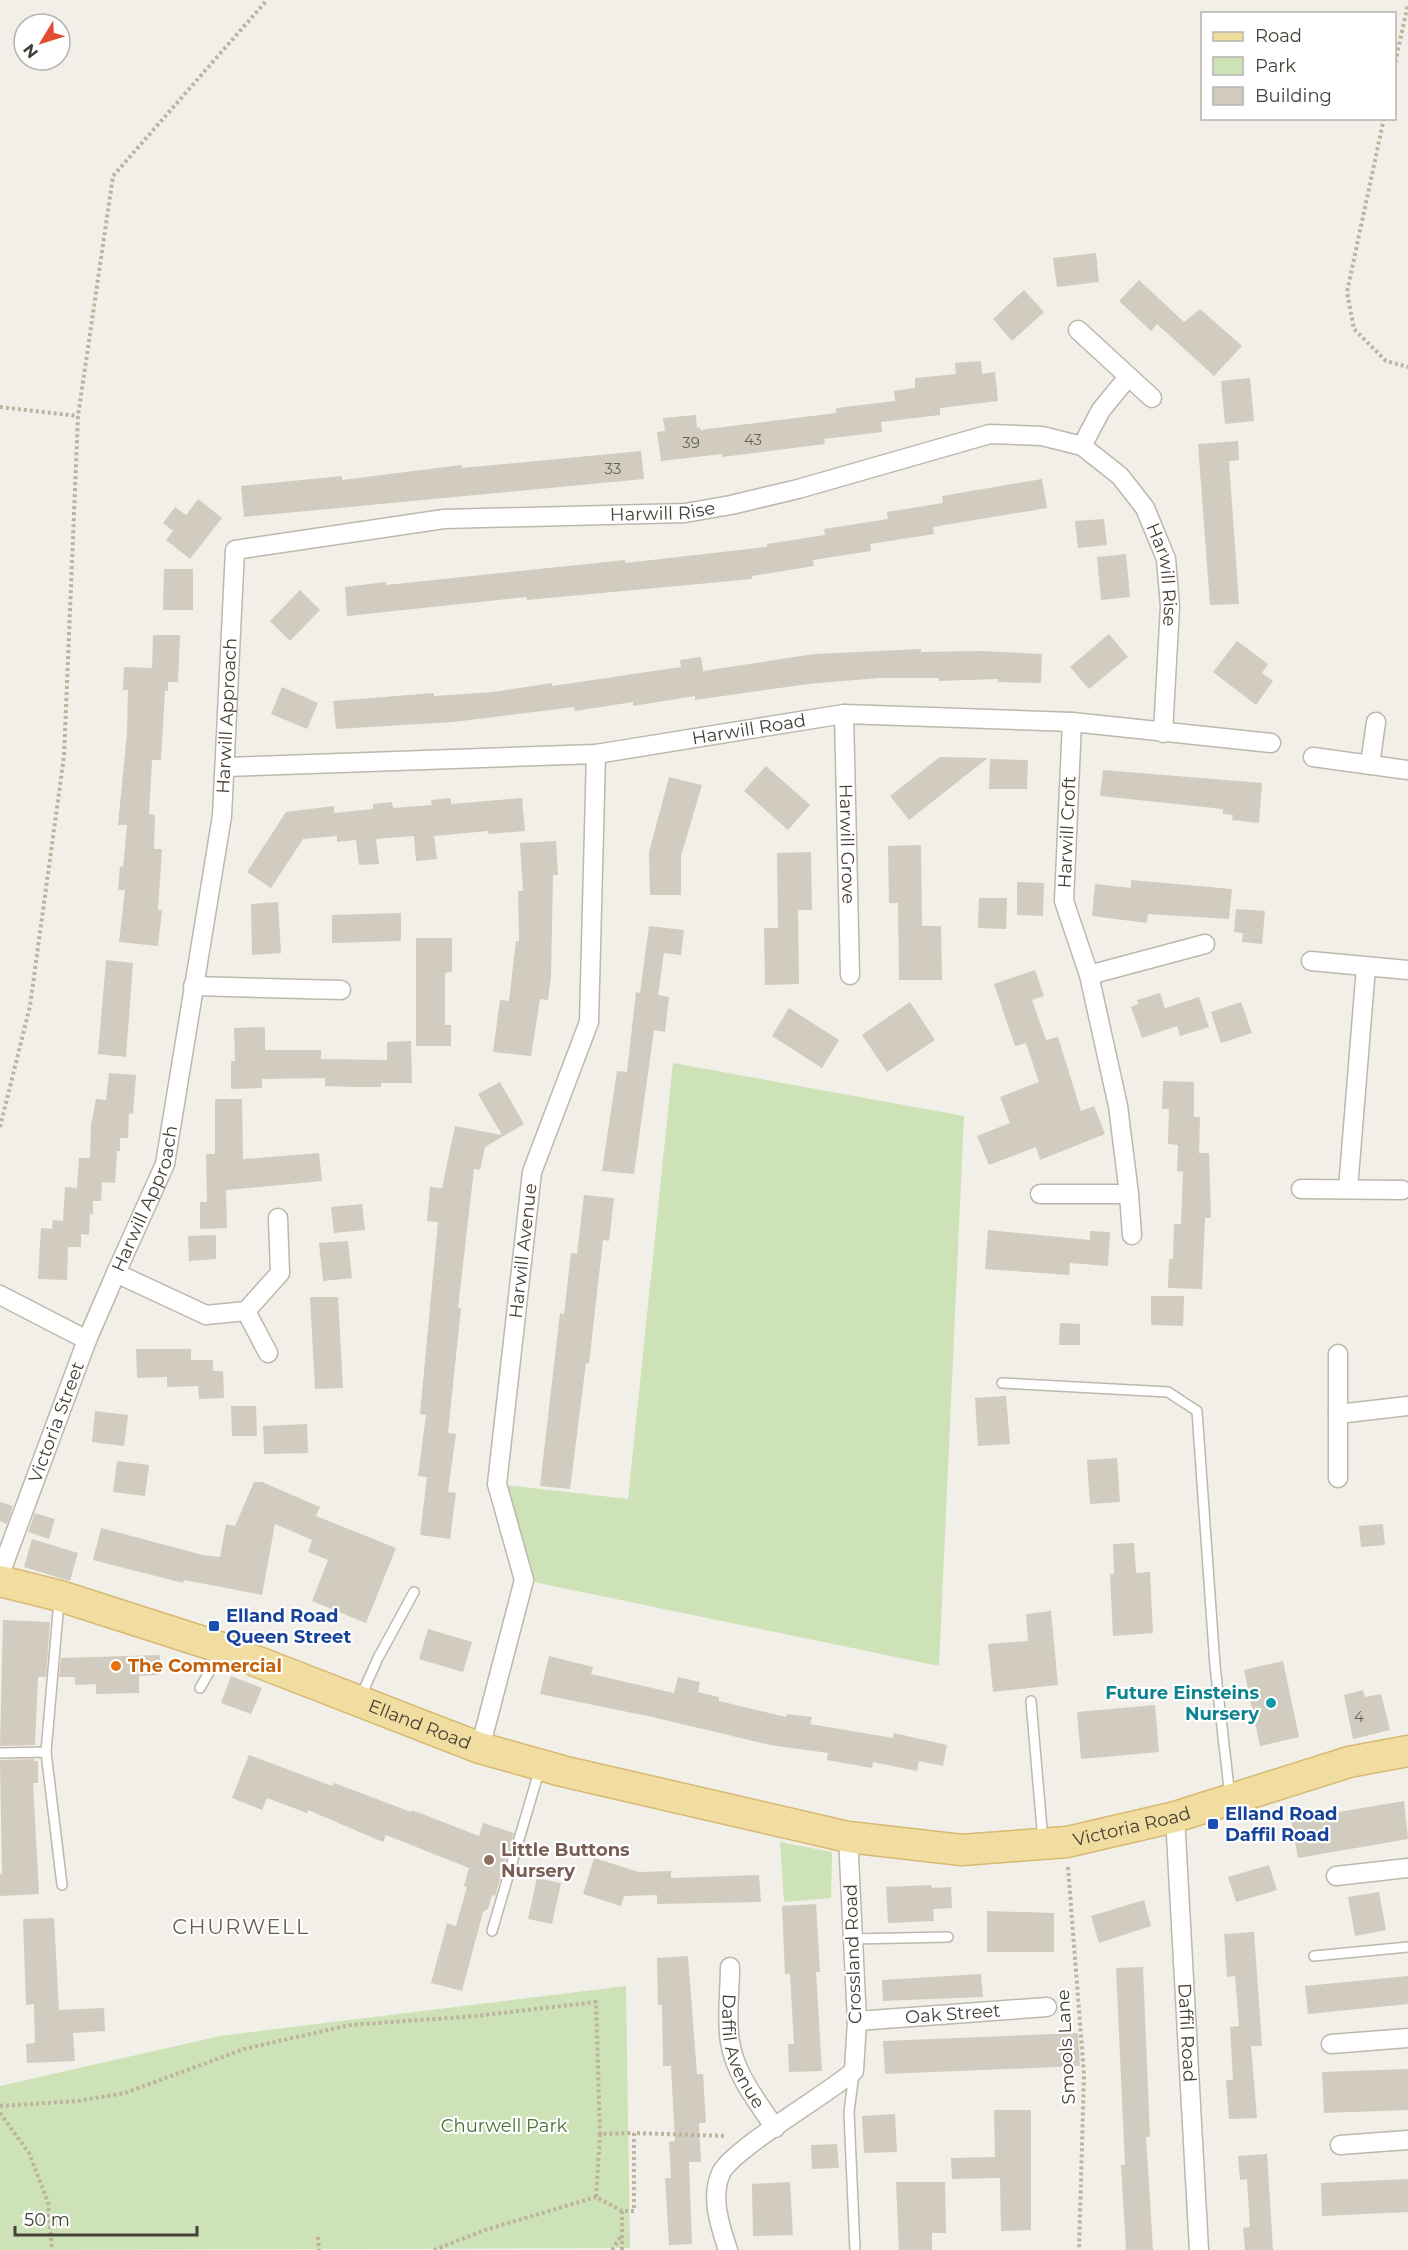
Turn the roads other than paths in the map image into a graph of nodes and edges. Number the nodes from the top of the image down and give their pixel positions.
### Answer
1 (1078, 330) dead end
2 (1128, 377) junction
3 (1152, 398) dead end
4 (1082, 446) junction
5 (235, 550) joint
6 (844, 714) junction
7 (1072, 722) junction
8 (1376, 722) dead end
9 (1163, 733) junction
10 (1271, 742) dead end
11 (596, 754) junction
12 (1313, 757) dead end
13 (1370, 765) junction
14 (226, 767) junction
15 (1408, 770) edge
16 (1205, 944) dead end
17 (1311, 961) dead end
18 (1366, 967) junction
19 (1408, 970) edge
20 (850, 975) dead end
21 (1089, 975) junction
22 (193, 987) junction
23 (341, 990) dead end
24 (1301, 1189) dead end
25 (1348, 1189) junction
26 (1402, 1190) dead end
27 (1040, 1194) dead end
28 (1129, 1194) junction
29 (278, 1218) dead end
30 (1132, 1235) dead end
31 (116, 1273) junction
32 (0, 1295) edge
33 (246, 1311) junction
34 (87, 1340) junction
35 (268, 1353) dead end
36 (1338, 1354) dead end
37 (1002, 1383) dead end
38 (1408, 1406) edge
39 (1338, 1414) junction
40 (1338, 1478) dead end
41 (0, 1574) edge
42 (0, 1581) edge
43 (414, 1592) dead end
44 (60, 1596) junction
45 (222, 1648) junction
46 (200, 1688) dead end
47 (359, 1701) junction
48 (1030, 1701) dead end
49 (480, 1748) junction
50 (1408, 1751) edge
51 (46, 1752) junction
52 (0, 1753) edge
53 (541, 1765) junction
54 (1230, 1799) junction
55 (1175, 1816) junction
56 (848, 1838) junction
57 (1055, 1843) junction
58 (1408, 1868) edge
59 (1336, 1876) dead end
60 (62, 1885) dead end
61 (492, 1931) dead end
62 (948, 1937) dead end
63 (853, 1939) junction
64 (1408, 1947) edge
65 (1314, 1956) dead end
66 (730, 1967) dead end
67 (1047, 2007) dead end
68 (857, 2020) junction
69 (1408, 2038) edge
70 (1331, 2044) dead end
71 (854, 2071) junction
72 (768, 2133) junction
73 (1408, 2140) edge
74 (1340, 2145) dead end
75 (728, 2250) edge
76 (855, 2250) edge
77 (1199, 2250) edge

1 - 2 street
2 - 3 street
2 - 4 street
4 - 5 street, Harwill Rise
4 - 9 street, Harwill Rise
5 - 14 street, Harwill Approach
6 - 7 street, Harwill Road
6 - 11 street, Harwill Road
6 - 20 street, Harwill Grove
7 - 9 street, Harwill Road
7 - 21 street, Harwill Croft
8 - 13 street
9 - 10 street, Harwill Road
11 - 14 street, Harwill Road
11 - 49 street, Harwill Avenue
12 - 13 street
13 - 15 street
14 - 22 street, Harwill Approach
16 - 21 street
17 - 18 street
18 - 19 street
18 - 25 street
21 - 28 street, Harwill Croft
22 - 23 street
22 - 31 street, Harwill Approach
24 - 25 street
25 - 26 street
27 - 28 street
28 - 30 street, Harwill Croft
29 - 33 street
31 - 33 street, Harwill Approach
31 - 34 street, Victoria Street
32 - 34 street
33 - 35 street
34 - 41 street, Victoria Street
36 - 39 street
37 - 54 lane
38 - 39 street
39 - 40 street
42 - 44 main road, Elland Road
43 - 47 lane
44 - 45 main road, Elland Road
44 - 51 lane
45 - 46 lane
45 - 47 main road, Elland Road
47 - 49 main road, Elland Road
48 - 57 lane
49 - 53 main road, Elland Road
50 - 54 main road, Victoria Road
51 - 52 lane
51 - 60 lane
53 - 56 main road, Elland Road
53 - 61 lane
54 - 55 main road, Victoria Road
55 - 57 main road, Victoria Road
55 - 77 street, Daffil Road
56 - 57 main road, Victoria Road
56 - 63 street, Crossland Road
58 - 59 street
62 - 63 lane
63 - 68 street, Crossland Road
64 - 65 lane
66 - 72 street, Daffil Avenue
67 - 68 street, Oak Street
68 - 71 street, Crossland Road
69 - 70 street
71 - 72 street, Daffil Avenue
71 - 76 lane
72 - 75 street, Daffil Avenue
73 - 74 street

